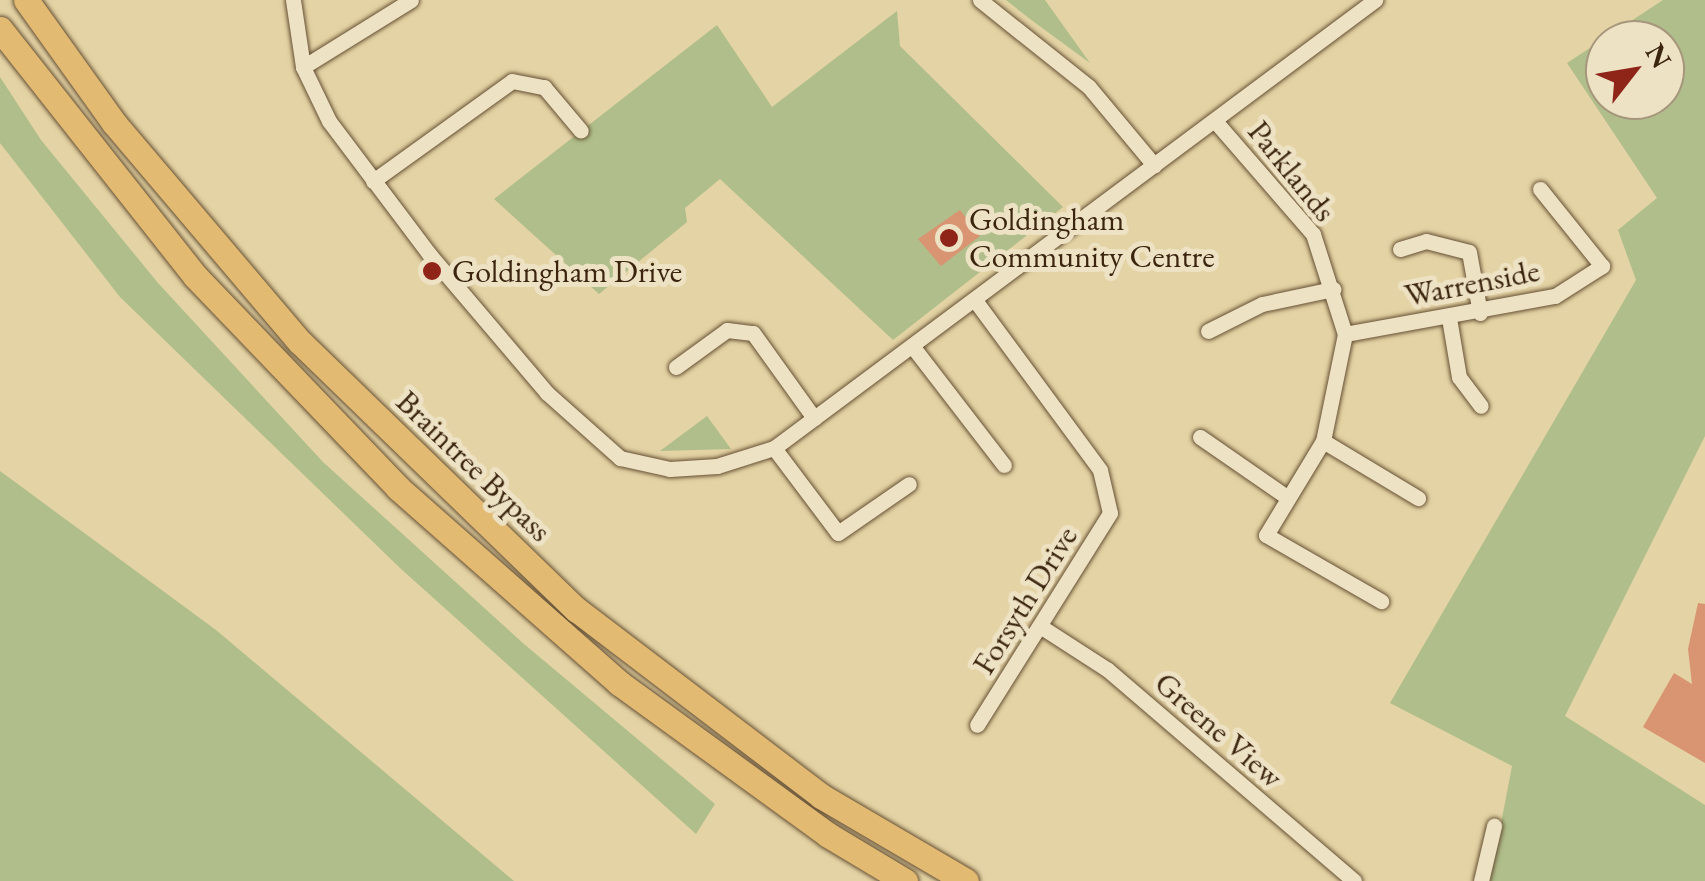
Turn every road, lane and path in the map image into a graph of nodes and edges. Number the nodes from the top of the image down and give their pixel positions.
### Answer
1 (26, 0) edge
2 (293, 0) edge
3 (411, 0) edge
4 (980, 0) edge
5 (1375, 0) edge
6 (0, 30) edge
7 (303, 67) junction
8 (1215, 121) junction
9 (581, 130) dead end
10 (1154, 165) junction
11 (373, 180) junction
12 (1540, 189) dead end
13 (1400, 249) dead end
14 (1334, 289) junction
15 (977, 303) junction
16 (1480, 313) junction
17 (1450, 318) junction
18 (1208, 331) dead end
19 (1345, 334) junction
20 (913, 346) junction
21 (676, 368) dead end
22 (1481, 406) dead end
23 (814, 418) junction
24 (1200, 437) dead end
25 (1323, 441) junction
26 (774, 448) junction
27 (1004, 464) dead end
28 (908, 484) dead end
29 (1288, 498) junction
30 (1418, 498) dead end
31 (1381, 601) dead end
32 (1043, 628) junction
33 (977, 725) dead end
34 (1494, 826) dead end
35 (904, 881) edge
36 (966, 881) edge
37 (1354, 881) edge
38 (1481, 881) edge

1 - 36 highway, Braintree Bypass
2 - 7 street
3 - 7 street
4 - 10 street
5 - 8 street
6 - 35 highway, Braintree Bypass
7 - 11 street
8 - 10 street
8 - 14 street, Parklands
9 - 11 street
10 - 15 street
11 - 26 street
12 - 16 street, Warrenside
13 - 16 street
14 - 18 street
14 - 19 street, Parklands
15 - 20 street
15 - 32 street, Forsyth Drive
16 - 17 street, Warrenside
17 - 19 street, Warrenside
17 - 22 street
19 - 25 street, Parklands
20 - 23 street
20 - 27 street
21 - 23 street
23 - 26 street
24 - 29 street
25 - 29 street, Parklands
25 - 30 street
26 - 28 street
29 - 31 street, Parklands
32 - 33 street, Forsyth Drive
32 - 37 street, Greene View
34 - 38 street

